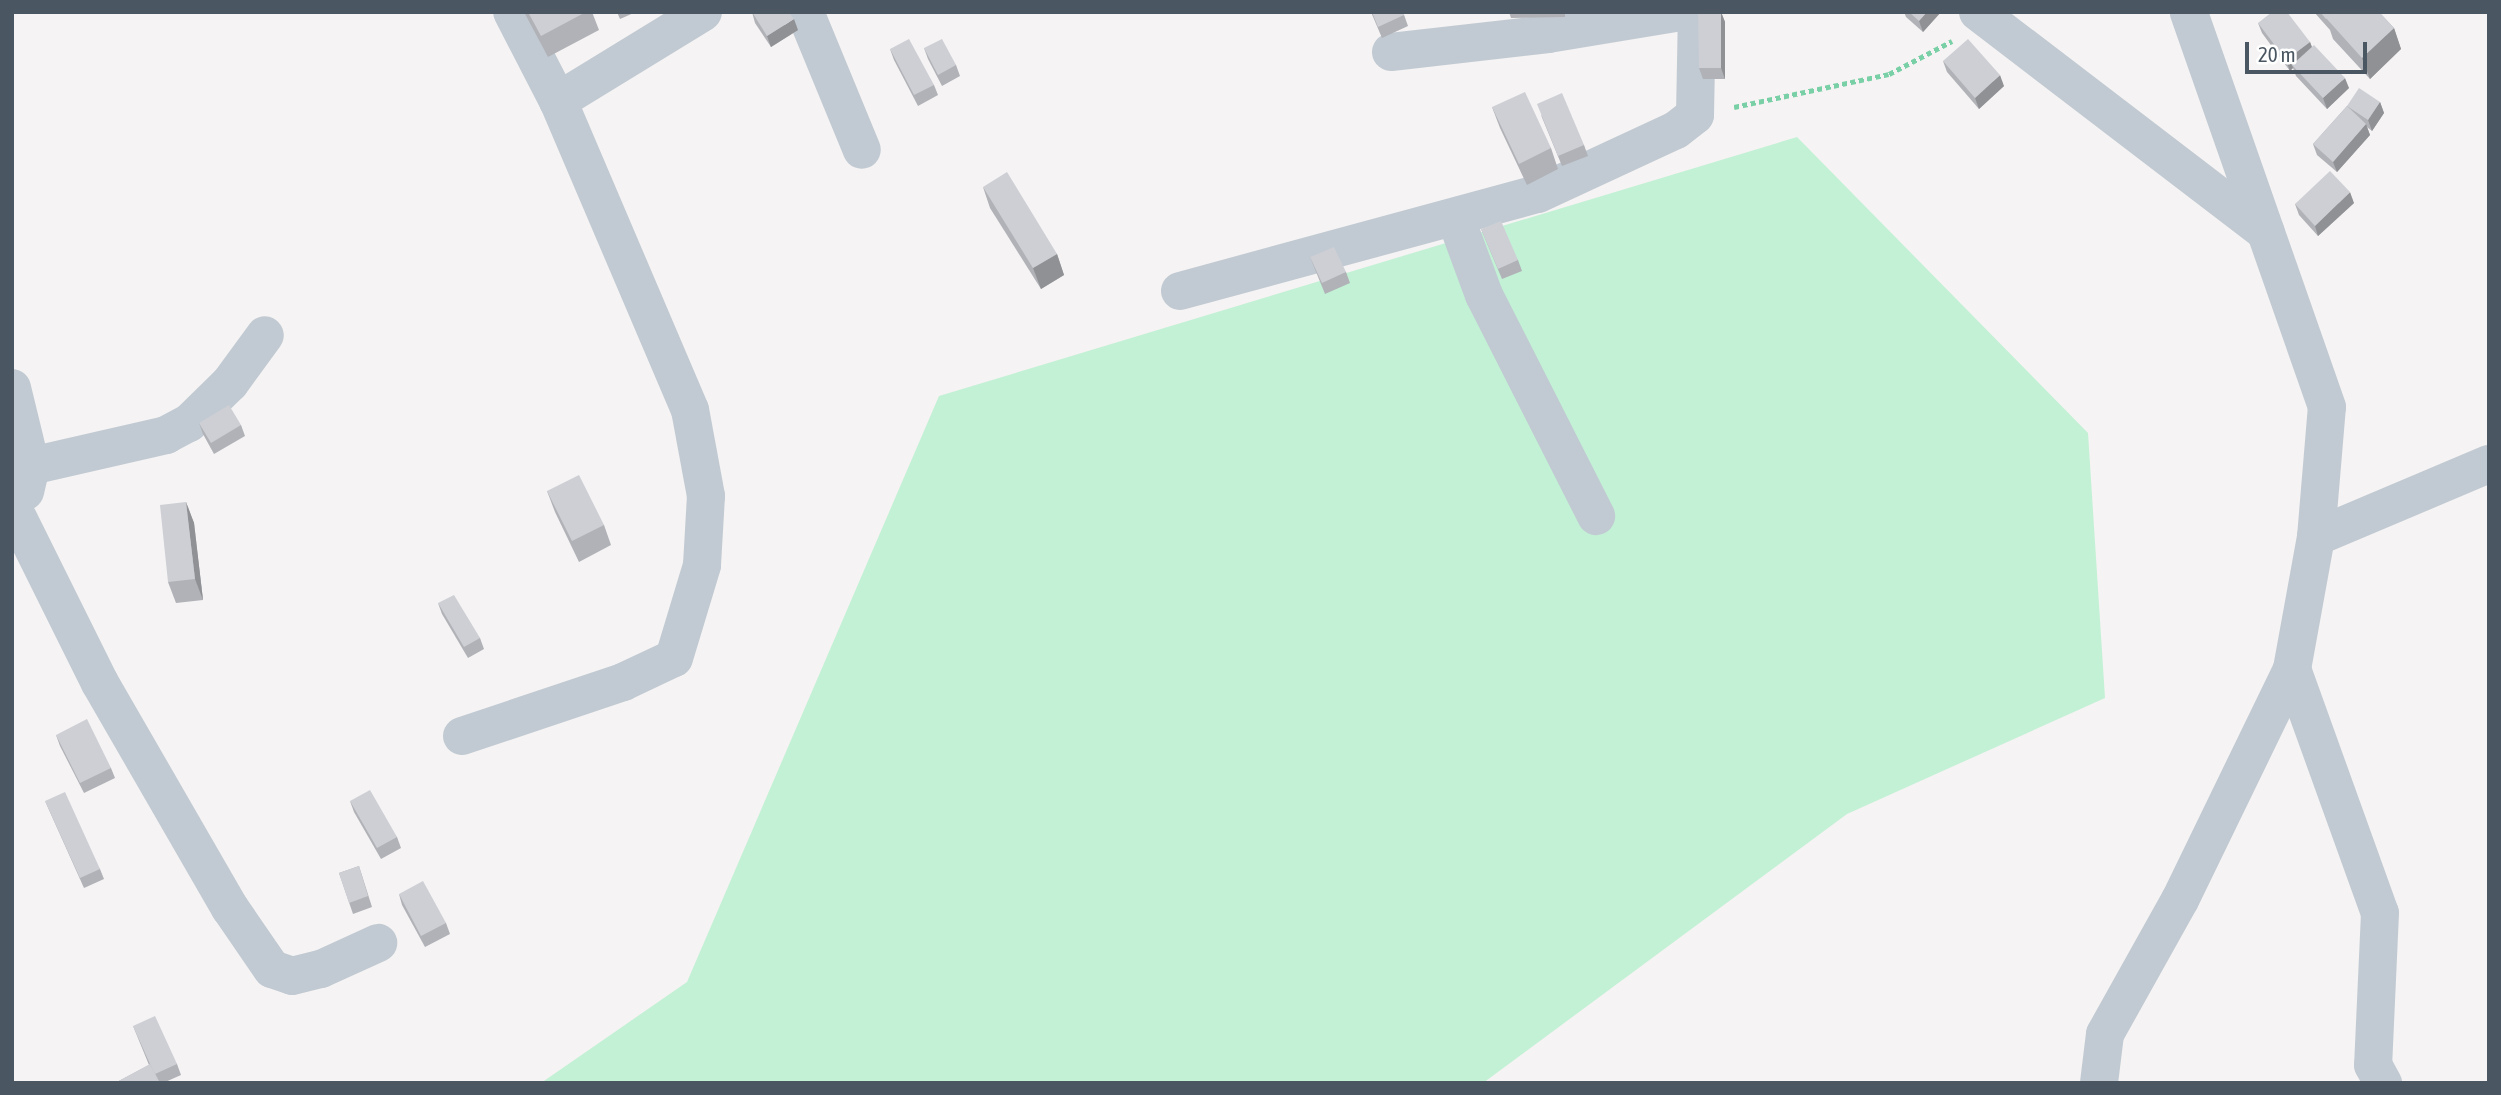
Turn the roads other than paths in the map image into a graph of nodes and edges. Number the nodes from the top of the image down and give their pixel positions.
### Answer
1 (512, 12) edge
2 (703, 12) edge
3 (805, 12) edge
4 (1681, 12) edge
5 (1698, 12) edge
6 (2189, 12) edge
7 (1984, 17) edge
8 (1391, 51) dead end
9 (558, 101) junction
10 (862, 150) dead end
11 (1456, 219) junction
12 (2266, 232) junction
13 (1180, 290) dead end
14 (265, 335) dead end
15 (12, 388) edge
16 (2489, 464) edge
17 (31, 466) junction
18 (1596, 516) dead end
19 (15, 531) edge
20 (2316, 537) junction
21 (2291, 669) junction
22 (462, 736) dead end
23 (379, 943) dead end
24 (2099, 1083) edge
25 (2383, 1083) edge

1 - 9 street
2 - 9 street
3 - 10 street
4 - 8 street
5 - 11 street
6 - 12 street
7 - 12 street
9 - 22 street
11 - 13 street
11 - 18 street
12 - 20 street
14 - 17 street
15 - 17 street
16 - 20 street
17 - 19 street
19 - 23 street
20 - 21 street
21 - 24 street
21 - 25 street

